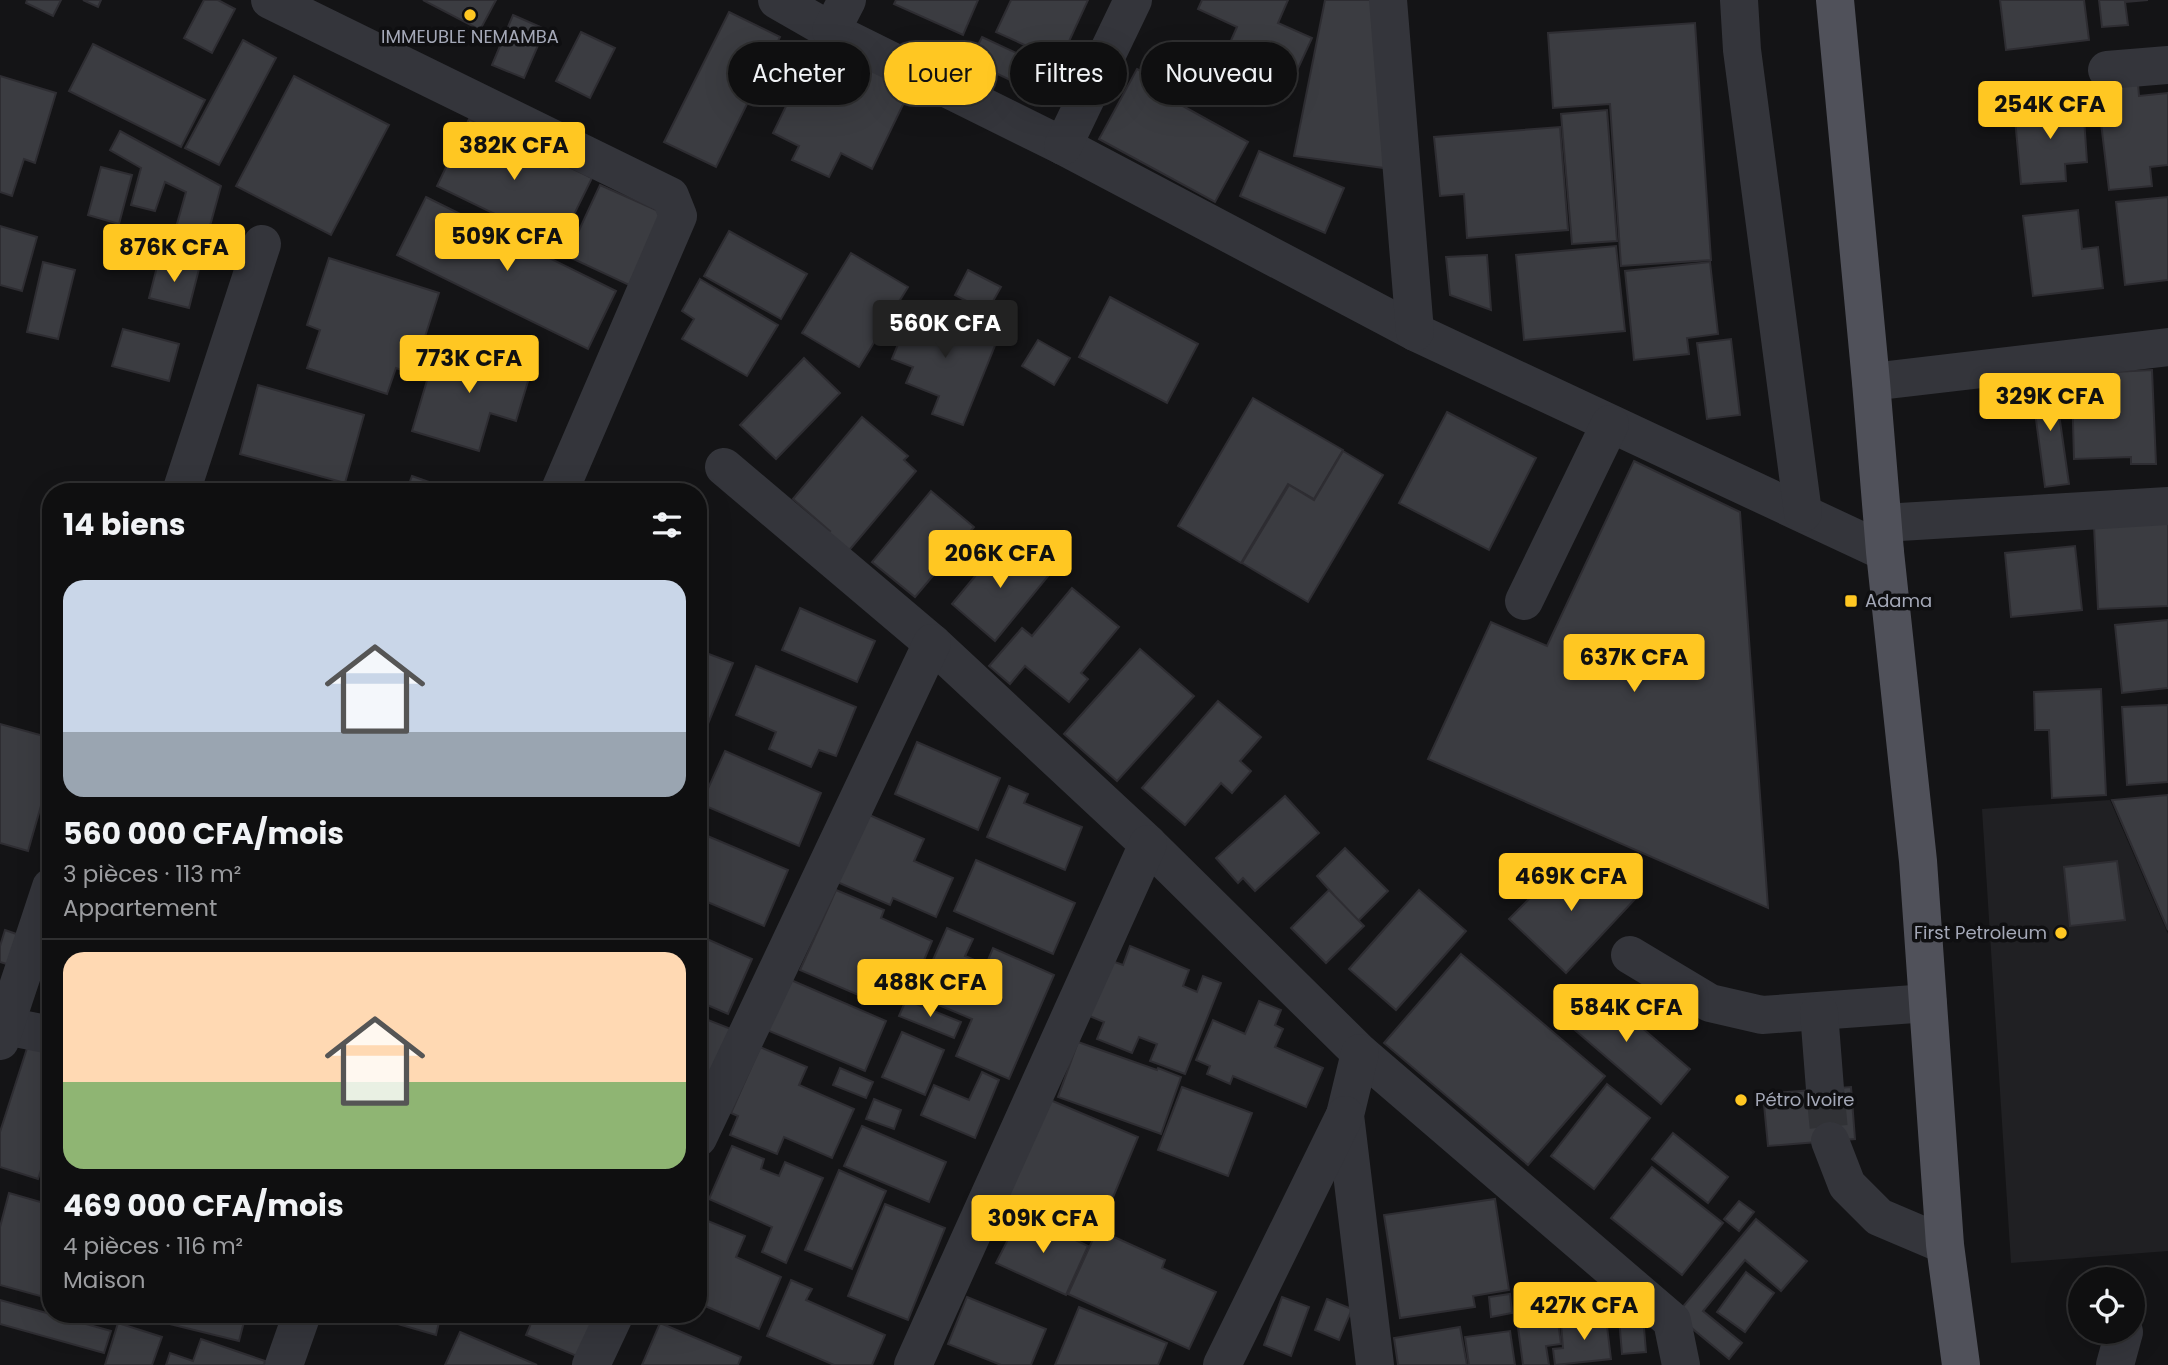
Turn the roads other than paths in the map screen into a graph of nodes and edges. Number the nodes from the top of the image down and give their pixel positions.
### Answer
1 (777, 0) edge
2 (1133, 0) edge
3 (1388, 0) edge
4 (1739, 0) edge
5 (1835, 0) edge
6 (293, 5) edge
7 (839, 15) edge
8 (2168, 65) edge
9 (2107, 70) dead end
10 (1063, 146) junction
11 (262, 244) dead end
12 (1415, 332) junction
13 (2168, 347) edge
14 (1871, 382) junction
15 (1610, 424) junction
16 (724, 467) dead end
17 (184, 483) edge
18 (563, 483) edge
19 (2168, 506) edge
20 (1802, 513) junction
21 (1884, 537) junction
22 (1524, 601) dead end
23 (932, 643) junction
24 (1148, 844) junction
25 (42, 913) edge
26 (1630, 955) dead end
27 (1928, 1003) junction
28 (1819, 1012) junction
29 (2, 1031) edge
30 (42, 1034) edge
31 (1360, 1053) junction
32 (1825, 1089) tunnel mouth
33 (1345, 1115) junction
34 (707, 1119) edge
35 (1830, 1141) tunnel mouth
36 (1945, 1245) junction
37 (299, 1323) edge
38 (611, 1323) edge
39 (2121, 1344) edge
40 (284, 1365) edge
41 (591, 1365) edge
42 (914, 1365) edge
43 (1222, 1365) edge
44 (1375, 1365) edge
45 (1681, 1365) edge
46 (1961, 1365) edge
47 (2115, 1365) edge

1 - 7 street
2 - 10 street
3 - 12 street
4 - 20 street
5 - 14 main road
6 - 18 street
7 - 10 street
8 - 9 street
10 - 12 street
11 - 17 street
12 - 15 street
13 - 14 street
14 - 21 main road
15 - 20 street
15 - 22 street
16 - 23 street
19 - 21 street
20 - 21 street
21 - 27 main road
23 - 24 street
23 - 34 street
24 - 31 street
24 - 42 street
25 - 29 street
26 - 28 street
27 - 28 street
27 - 36 main road
28 - 32 street
29 - 30 street
31 - 33 street
31 - 45 street
33 - 43 street
33 - 44 street
35 - 36 street
36 - 46 main road
37 - 40 street
38 - 41 street
39 - 47 street

